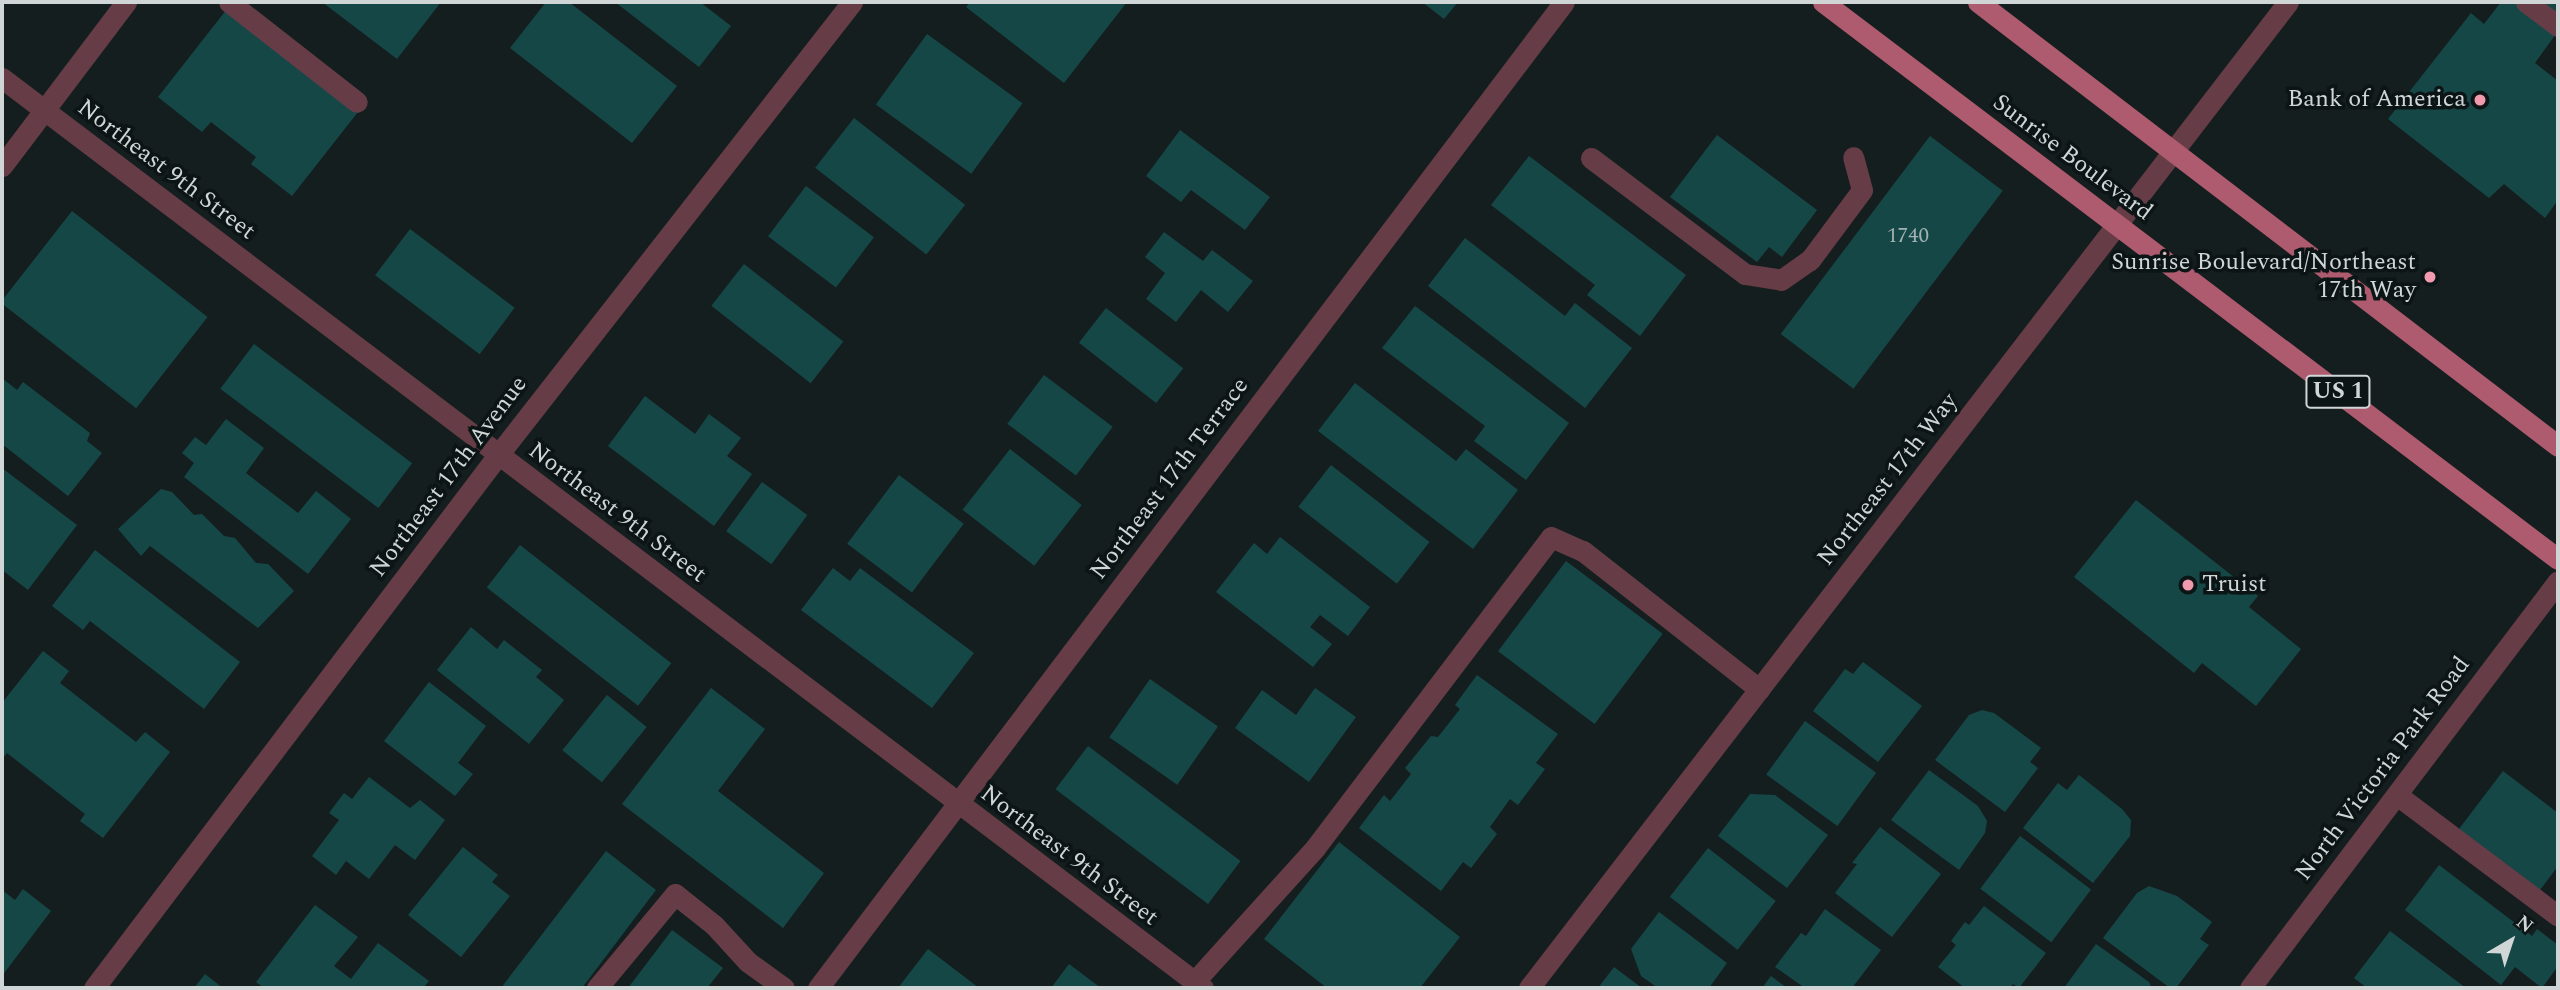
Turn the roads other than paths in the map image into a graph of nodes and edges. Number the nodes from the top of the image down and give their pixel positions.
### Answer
1 (126, 2) edge
2 (229, 2) edge
3 (852, 2) edge
4 (1564, 2) edge
5 (1823, 2) edge
6 (1978, 2) edge
7 (2288, 2) edge
8 (2526, 2) edge
9 (2558, 26) edge
10 (2, 78) edge
11 (357, 102) dead end
12 (44, 110) junction
13 (2174, 151) junction
14 (1853, 157) dead end
15 (1591, 158) dead end
16 (2, 166) edge
17 (2118, 226) junction
18 (2558, 446) edge
19 (498, 455) junction
20 (2558, 559) edge
21 (2558, 581) edge
22 (1759, 689) junction
23 (2398, 795) junction
24 (957, 804) junction
25 (2558, 916) edge
26 (1199, 985) edge
27 (94, 988) edge
28 (597, 988) edge
29 (784, 988) edge
30 (817, 988) edge
31 (1528, 988) edge
32 (2250, 988) edge

1 - 12 street
2 - 11 street
3 - 19 street, Northeast 17th Avenue
4 - 24 street, Northeast 17th Terrace
5 - 17 main road, Sunrise Boulevard / US 1
6 - 13 main road
7 - 13 street, Northeast 17th Way
8 - 9 street
10 - 12 street, Northeast 9th Street
12 - 16 street
12 - 19 street, Northeast 9th Street
13 - 17 street, Northeast 17th Way
13 - 18 main road
14 - 15 street
17 - 20 main road, Sunrise Boulevard / US 1
17 - 22 street, Northeast 17th Way
19 - 24 street, Northeast 9th Street
19 - 27 street, Northeast 17th Avenue
21 - 23 street, North Victoria Park Road
22 - 26 street
22 - 31 street, Northeast 17th Way
23 - 25 street
23 - 32 street, North Victoria Park Road
24 - 26 street, Northeast 9th Street
24 - 30 street, Northeast 17th Terrace
28 - 29 street

